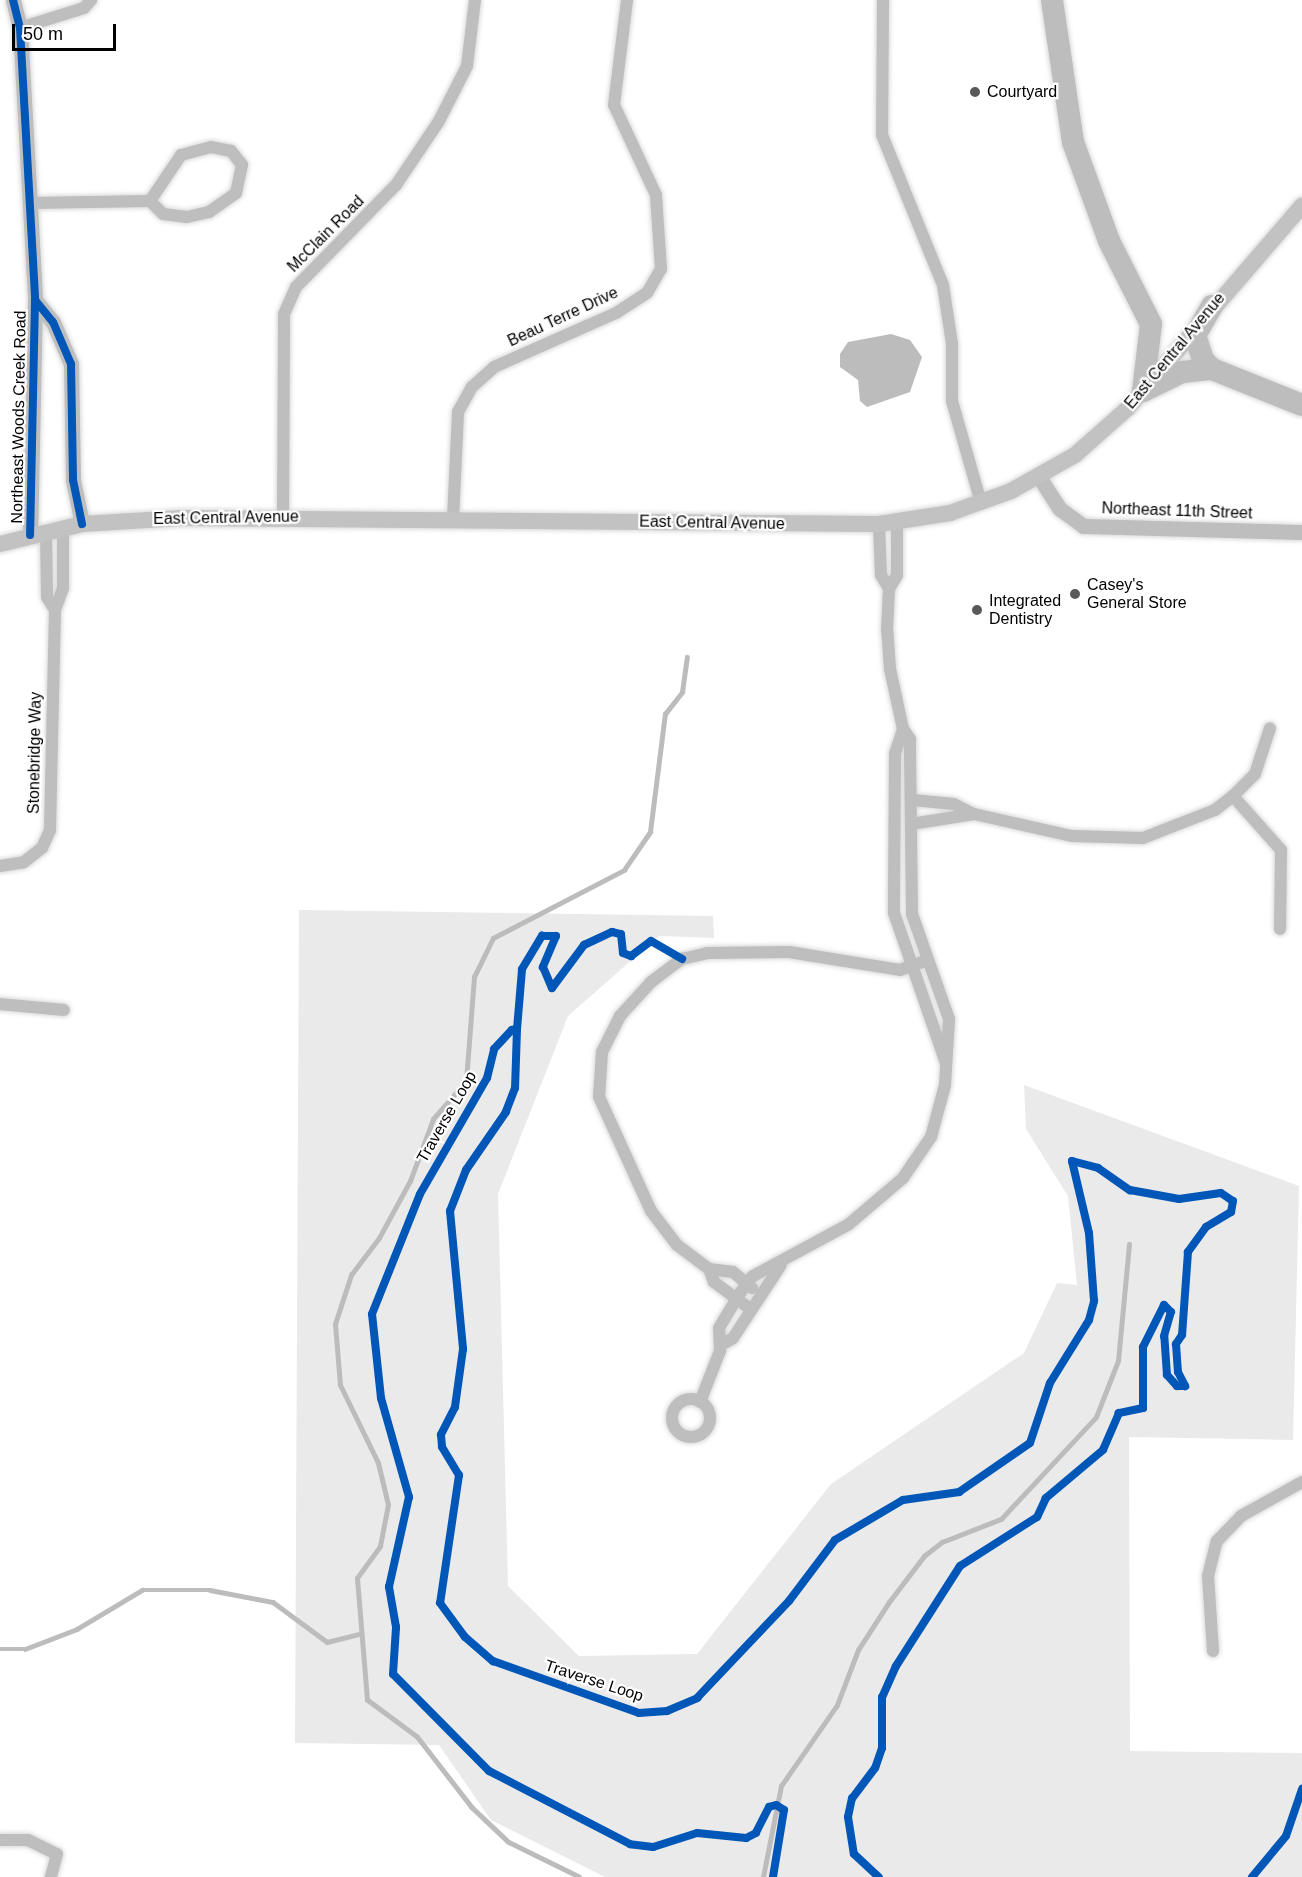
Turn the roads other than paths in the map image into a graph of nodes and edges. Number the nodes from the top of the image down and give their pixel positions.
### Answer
1 (13, 0) edge
2 (91, 0) edge
3 (475, 0) edge
4 (627, 0) edge
5 (883, 0) edge
6 (1052, 0) edge
7 (20, 28) junction
8 (150, 201) junction
9 (31, 203) junction
10 (1302, 206) edge
11 (35, 300) junction
12 (1212, 306) junction
13 (1212, 369) junction
14 (1143, 391) junction
15 (1302, 405) edge
16 (1040, 477) junction
17 (981, 503) junction
18 (283, 516) junction
19 (453, 519) junction
20 (897, 523) junction
21 (879, 524) junction
22 (82, 525) junction
23 (46, 531) junction
24 (1302, 532) edge
25 (0, 544) edge
26 (890, 588) junction
27 (1270, 728) dead end
28 (903, 729) junction
29 (1233, 796) junction
30 (912, 800) junction
31 (974, 814) junction
32 (911, 824) junction
33 (0, 866) edge
34 (1280, 929) dead end
35 (927, 960) junction
36 (911, 966) junction
37 (0, 1004) edge
38 (64, 1010) dead end
39 (946, 1063) junction
40 (781, 1265) junction
41 (709, 1269) junction
42 (747, 1284) junction
43 (760, 1295) junction
44 (737, 1299) junction
45 (749, 1308) junction
46 (721, 1345) junction
47 (700, 1402) dead end
48 (1302, 1482) edge
49 (1213, 1651) dead end
50 (0, 1840) edge
51 (51, 1877) edge

1 - 7 street, Northeast Woods Creek Road
2 - 7 street
3 - 18 street, McClain Road
4 - 19 street, Beau Terre Drive
5 - 17 street
6 - 14 highway
7 - 9 street, Northeast Woods Creek Road
8 - 8 street
8 - 9 street
9 - 11 street, Northeast Woods Creek Road
10 - 12 main road, East Central Avenue
11 - 22 street, Northeast Woods Creek Road
11 - 23 street, Northeast Woods Creek Road
12 - 13 highway
12 - 14 main road, East Central Avenue
13 - 14 highway
13 - 15 highway
14 - 16 main road, East Central Avenue
16 - 17 main road, East Central Avenue
16 - 24 street, Northeast 11th Street
17 - 20 main road, East Central Avenue
18 - 19 main road, East Central Avenue
18 - 22 main road, East Central Avenue
19 - 21 main road, East Central Avenue
20 - 21 main road, East Central Avenue
20 - 26 street
21 - 26 street
22 - 23 main road, East Central Avenue
23 - 25 main road, East Central Avenue
23 - 33 street, Stonebridge Way
26 - 28 street
27 - 29 street
28 - 30 street
28 - 36 street
29 - 31 street
29 - 34 street
30 - 31 street
30 - 32 street
31 - 32 street
32 - 35 street
35 - 36 street
35 - 39 street
36 - 39 street
36 - 41 street
37 - 38 street
39 - 40 street
40 - 42 street
40 - 43 street
41 - 42 street
41 - 44 street
42 - 43 street
42 - 44 street
43 - 45 street
44 - 45 street
44 - 46 street
45 - 46 street
46 - 47 street
48 - 49 street
50 - 51 street

